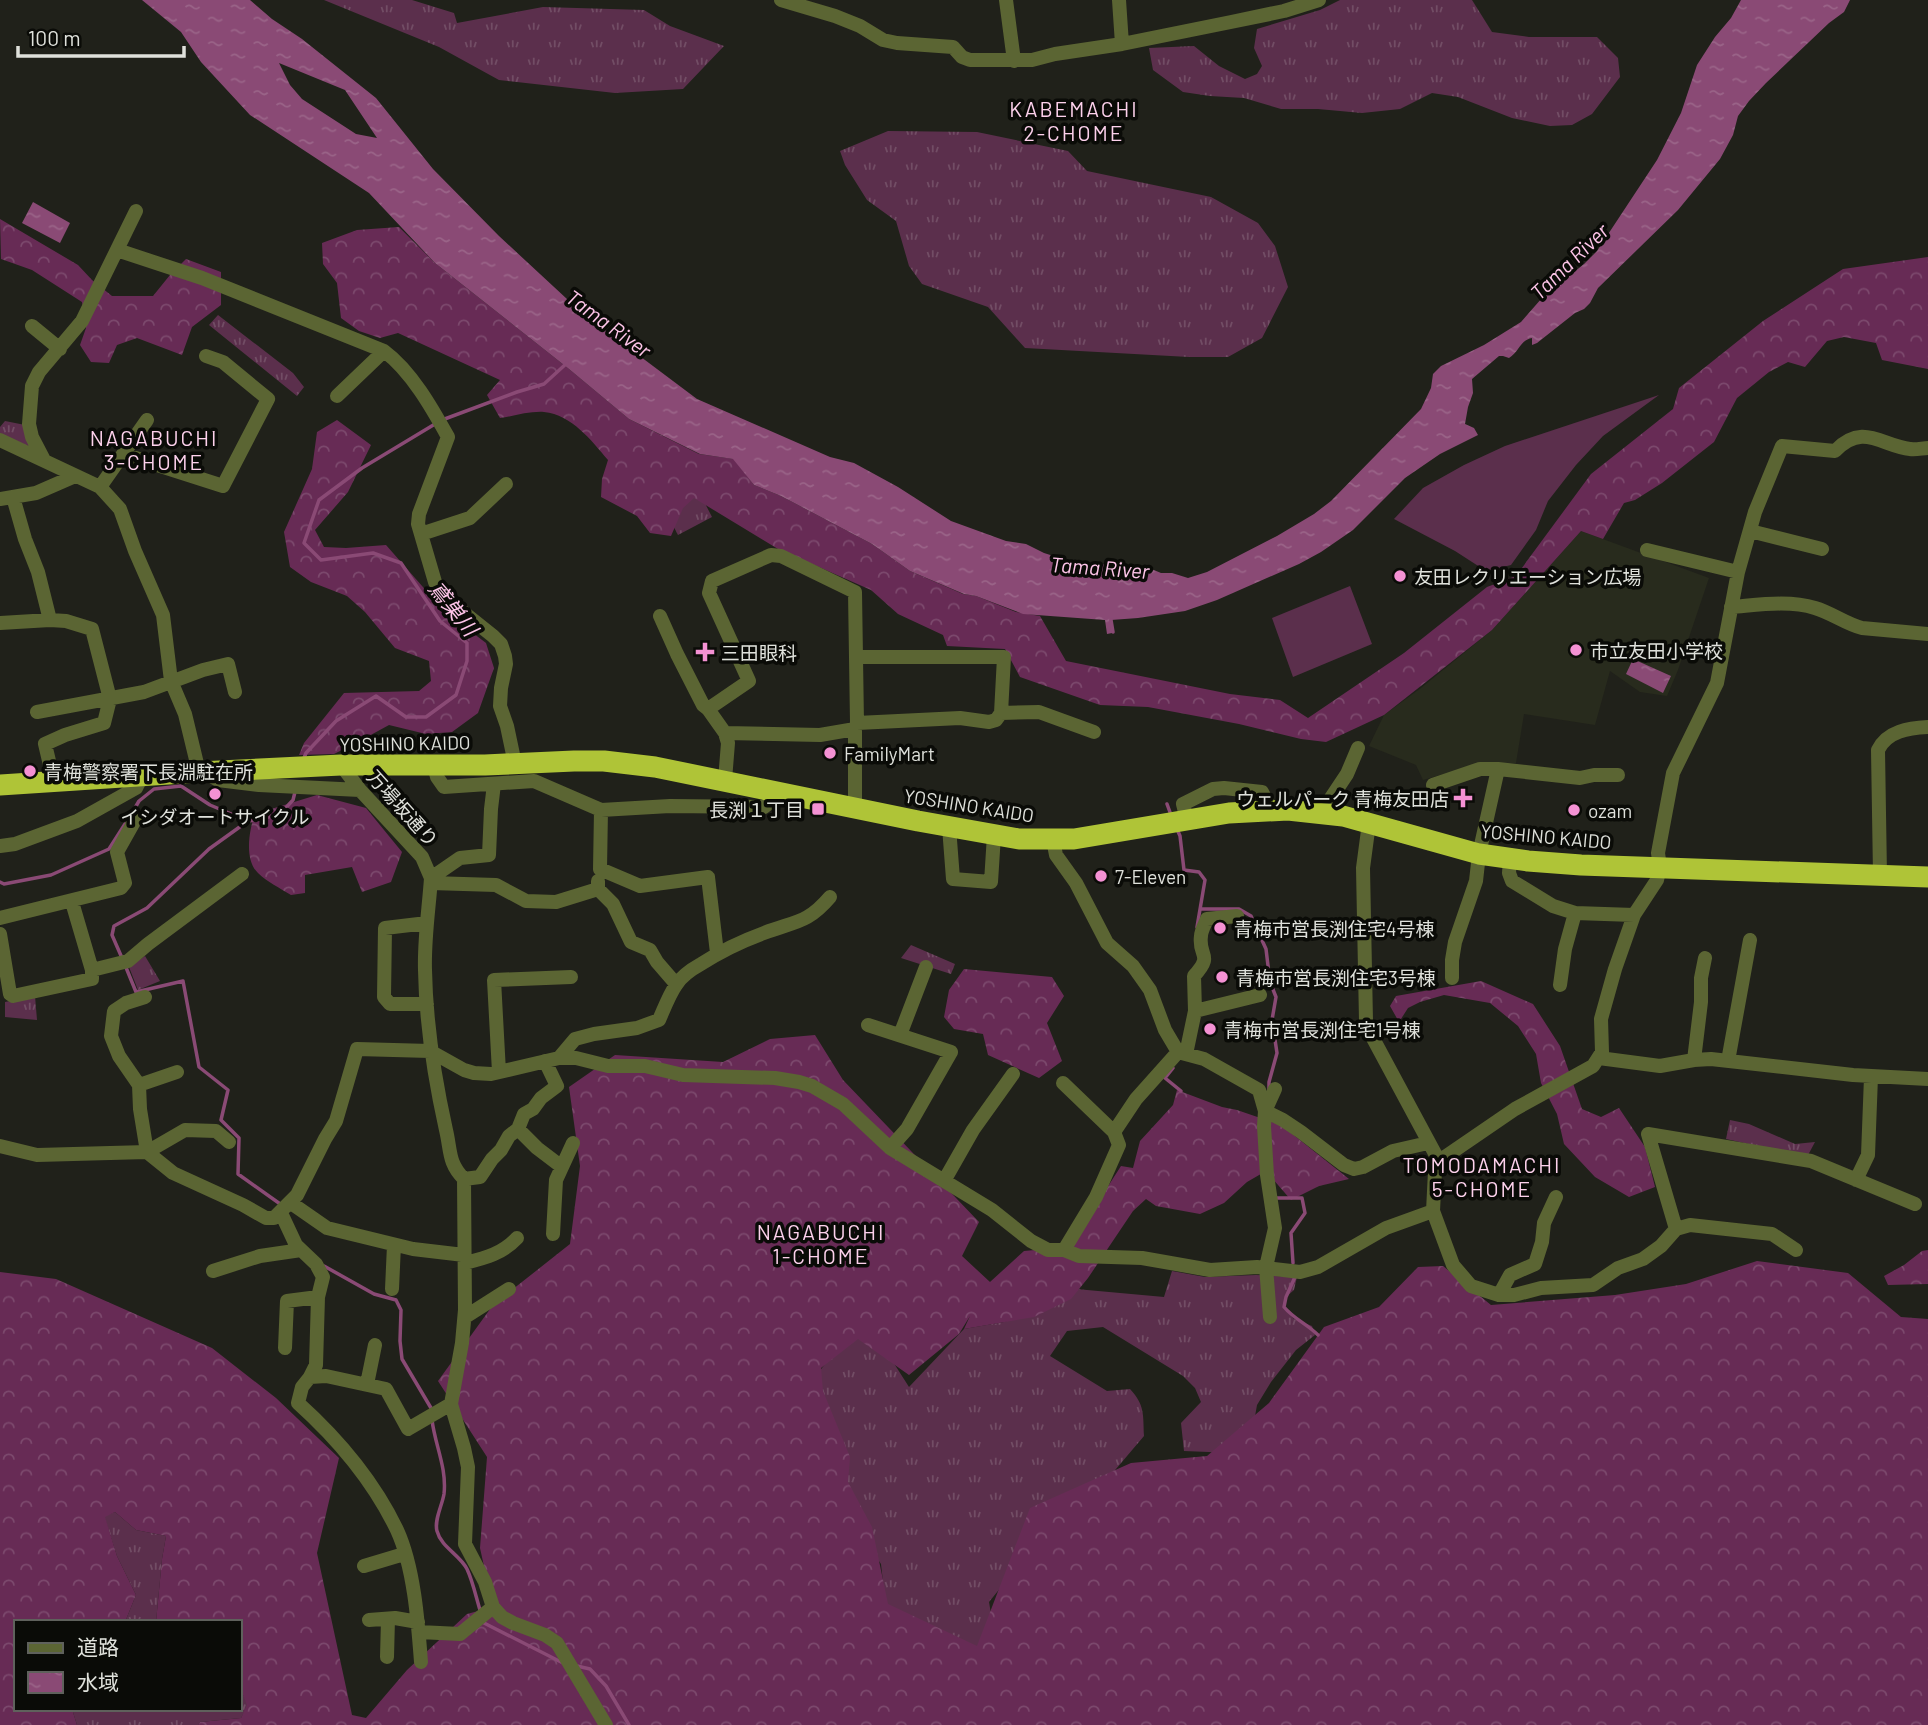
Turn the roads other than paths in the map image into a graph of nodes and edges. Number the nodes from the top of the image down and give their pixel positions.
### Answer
1 (781, 0) edge
2 (1006, 0) edge
3 (1119, 0) edge
4 (1319, 0) edge
5 (1283, 5) edge
6 (827, 6) edge
7 (1122, 44) junction
8 (1014, 61) junction
9 (136, 211) dead end
10 (117, 250) junction
11 (33, 326) dead end
12 (60, 349) junction
13 (384, 351) junction
14 (206, 356) dead end
15 (337, 396) dead end
16 (148, 420) dead end
17 (0, 440) edge
18 (1928, 448) edge
19 (123, 454) junction
20 (44, 460) junction
21 (75, 476) junction
22 (506, 484) dead end
23 (100, 487) junction
24 (7, 498) edge
25 (1750, 531) junction
26 (421, 534) junction
27 (1822, 549) dead end
28 (1647, 550) dead end
29 (1738, 572) junction
30 (1731, 607) junction
31 (660, 617) dead end
32 (50, 620) junction
33 (0, 623) edge
34 (1928, 634) edge
35 (858, 657) junction
36 (171, 681) junction
37 (235, 692) dead end
38 (110, 699) junction
39 (708, 709) junction
40 (37, 712) dead end
41 (1000, 713) junction
42 (856, 726) junction
43 (1928, 727) edge
44 (1094, 732) dead end
45 (724, 733) junction
46 (1358, 748) dead end
47 (515, 764) junction
48 (341, 765) junction
49 (434, 766) junction
50 (1498, 769) junction
51 (201, 772) junction
52 (1618, 775) dead end
53 (142, 776) junction
54 (297, 777) junction
55 (725, 780) junction
56 (54, 782) junction
57 (494, 784) junction
58 (0, 785) edge
59 (1433, 785) dead end
60 (360, 790) junction
61 (783, 792) junction
62 (855, 808) junction
63 (601, 810) junction
64 (1321, 813) junction
65 (135, 820) dead end
66 (1369, 823) junction
67 (948, 827) junction
68 (995, 835) junction
69 (1053, 840) junction
70 (0, 846) edge
71 (1479, 854) junction
72 (1510, 859) junction
73 (1660, 867) junction
74 (600, 869) junction
75 (242, 874) dead end
76 (1880, 875) junction
77 (1928, 877) edge
78 (431, 881) junction
79 (598, 888) junction
80 (830, 897) dead end
81 (72, 902) junction
82 (1575, 913) junction
83 (1634, 915) junction
84 (1237, 916) dead end
85 (0, 918) edge
86 (427, 923) junction
87 (0, 934) edge
88 (1750, 940) dead end
89 (717, 953) junction
90 (1705, 958) dead end
91 (926, 967) dead end
92 (92, 970) junction
93 (571, 977) dead end
94 (1452, 978) dead end
95 (676, 984) junction
96 (1560, 985) dead end
97 (1260, 995) dead end
98 (145, 997) dead end
99 (427, 1004) junction
100 (1195, 1011) junction
101 (868, 1024) dead end
102 (900, 1035) junction
103 (430, 1051) junction
104 (1182, 1053) junction
105 (1599, 1058) junction
106 (552, 1059) junction
107 (1694, 1060) junction
108 (1728, 1061) junction
109 (177, 1072) dead end
110 (499, 1072) junction
111 (1013, 1074) dead end
112 (1871, 1077) junction
113 (1928, 1080) edge
114 (1063, 1083) dead end
115 (139, 1085) junction
116 (1275, 1089) dead end
117 (1269, 1112) junction
118 (518, 1129) junction
119 (1114, 1132) junction
120 (229, 1142) dead end
121 (573, 1143) dead end
122 (1428, 1143) junction
123 (0, 1146) edge
124 (890, 1147) junction
125 (147, 1152) junction
126 (1439, 1161) junction
127 (562, 1167) junction
128 (464, 1179) junction
129 (1856, 1180) junction
130 (944, 1181) junction
131 (1556, 1197) dead end
132 (1915, 1204) dead end
133 (287, 1206) junction
134 (1433, 1211) junction
135 (1676, 1229) junction
136 (553, 1234) dead end
137 (517, 1238) dead end
138 (394, 1245) junction
139 (301, 1250) junction
140 (1064, 1250) junction
141 (1796, 1250) dead end
142 (464, 1259) junction
143 (1266, 1268) junction
144 (213, 1271) dead end
145 (392, 1289) dead end
146 (509, 1289) dead end
147 (1499, 1295) junction
148 (318, 1297) junction
149 (465, 1317) junction
150 (1270, 1317) dead end
151 (375, 1345) dead end
152 (285, 1348) dead end
153 (310, 1377) junction
154 (366, 1384) junction
155 (451, 1404) junction
156 (404, 1554) junction
157 (364, 1566) dead end
158 (494, 1607) junction
159 (388, 1619) junction
160 (369, 1620) dead end
161 (418, 1627) junction
162 (387, 1657) dead end
163 (421, 1662) dead end
164 (606, 1725) edge

1 - 6 street
2 - 8 street
3 - 7 street
4 - 5 street
5 - 7 street
6 - 8 street
7 - 8 street
9 - 10 street
10 - 12 street
10 - 13 street
11 - 12 street
12 - 20 street
13 - 15 street
13 - 26 street
14 - 19 street
16 - 19 street
17 - 20 street
18 - 25 street
19 - 23 street
20 - 21 street
21 - 23 street
21 - 24 street
22 - 26 street
23 - 36 street
24 - 32 street
25 - 27 street
25 - 29 street
26 - 47 street
28 - 29 street
29 - 30 street
30 - 34 street
30 - 73 street
31 - 39 street
32 - 33 street
32 - 38 street
35 - 39 street
35 - 41 street
35 - 42 street
36 - 37 street
36 - 38 street
36 - 51 street
38 - 40 street
38 - 56 street
39 - 45 street
41 - 42 street
41 - 44 street
42 - 45 street
42 - 62 street
43 - 76 street
45 - 55 street
46 - 64 street
47 - 49 highway, YOSHINO KAIDO
47 - 55 highway, YOSHINO KAIDO
48 - 49 highway, YOSHINO KAIDO
48 - 54 highway, YOSHINO KAIDO
48 - 60 street, 万場坂通り
49 - 57 street
50 - 52 street
50 - 59 street
50 - 71 street
51 - 53 highway, YOSHINO KAIDO
51 - 54 highway, YOSHINO KAIDO
53 - 56 highway, YOSHINO KAIDO
53 - 70 street
54 - 60 street
55 - 61 highway, YOSHINO KAIDO
56 - 58 highway, YOSHINO KAIDO
57 - 63 street
57 - 78 street
60 - 78 street, 万場坂通り
61 - 62 highway, YOSHINO KAIDO
61 - 63 street
62 - 67 highway, YOSHINO KAIDO
63 - 74 street
64 - 66 highway, YOSHINO KAIDO
64 - 69 highway, YOSHINO KAIDO
65 - 81 street
66 - 71 highway, YOSHINO KAIDO
66 - 122 street
67 - 68 highway, YOSHINO KAIDO
67 - 68 street
68 - 69 highway, YOSHINO KAIDO
69 - 104 street
71 - 72 highway, YOSHINO KAIDO
71 - 94 street
72 - 73 highway, YOSHINO KAIDO
72 - 82 street
73 - 76 highway, YOSHINO KAIDO
73 - 83 street
74 - 79 street
74 - 89 street
75 - 92 street
76 - 77 highway, YOSHINO KAIDO
78 - 79 street
78 - 86 street
79 - 95 street
80 - 89 street
81 - 85 street
81 - 92 street
82 - 83 street
82 - 96 street
83 - 105 street
84 - 100 street
86 - 99 street
86 - 99 street
87 - 92 street
88 - 108 street
89 - 95 street
90 - 107 street
91 - 102 street
93 - 110 street
95 - 106 street
97 - 100 street
98 - 115 street
99 - 103 street
100 - 104 street
101 - 102 street
102 - 124 street
103 - 110 street
103 - 128 street
103 - 133 street
104 - 117 street
104 - 119 street
105 - 107 street
105 - 126 street
106 - 110 street
106 - 118 street
106 - 124 street
107 - 108 street
108 - 112 street
109 - 115 street
111 - 130 street
112 - 113 street
112 - 129 street
114 - 119 street
115 - 125 street
116 - 117 street
117 - 122 street
117 - 143 street
118 - 127 street
118 - 128 street
119 - 140 street
120 - 125 street
121 - 127 street
122 - 126 street
123 - 125 street
124 - 130 street
125 - 133 street
126 - 134 street
127 - 136 street
128 - 142 street
129 - 132 street
129 - 135 street
130 - 140 street
131 - 147 street
133 - 138 street
133 - 139 street
134 - 143 street
134 - 147 street
135 - 141 street
135 - 147 street
137 - 142 street
138 - 142 street
138 - 145 street
139 - 144 street
139 - 148 street
140 - 143 street
142 - 149 street
143 - 150 street
146 - 149 street
148 - 152 street
148 - 153 street
149 - 155 street
151 - 154 street
153 - 154 street
153 - 156 street
154 - 155 street
155 - 158 street
156 - 157 street
156 - 161 street
158 - 161 street
158 - 164 street
159 - 160 street
159 - 161 street
159 - 162 street
161 - 163 street

